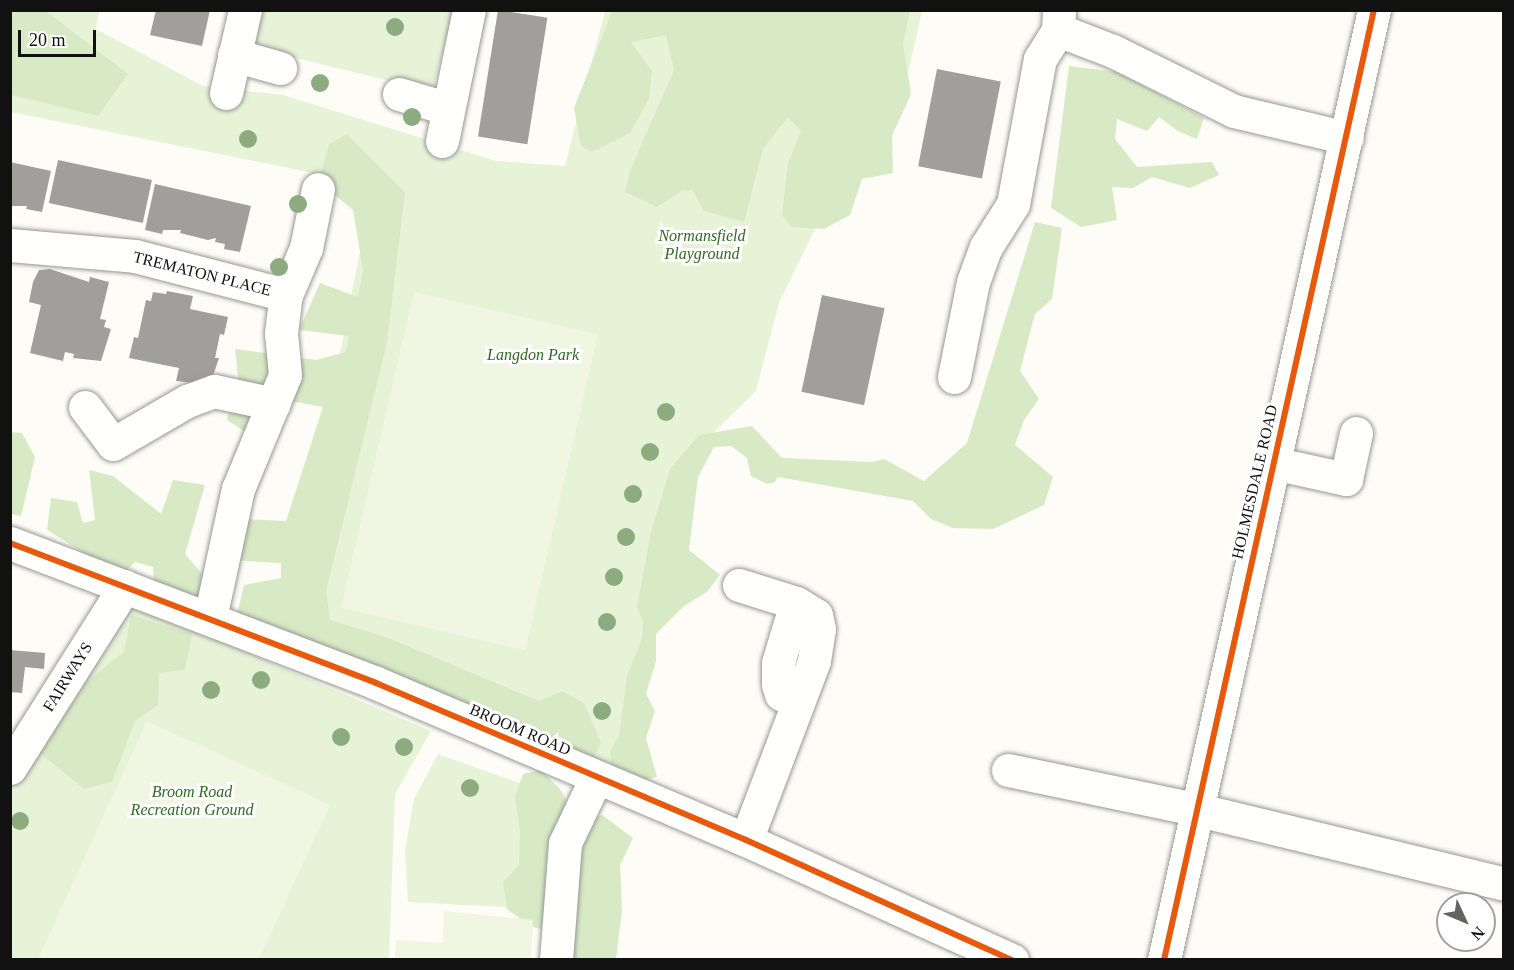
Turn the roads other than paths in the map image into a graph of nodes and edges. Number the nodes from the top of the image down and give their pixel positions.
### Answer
1 (244, 10) edge
2 (469, 10) edge
3 (1374, 10) edge
4 (1058, 20) edge
5 (234, 55) junction
6 (280, 68) dead end
7 (226, 93) dead end
8 (399, 94) dead end
9 (446, 108) junction
10 (1347, 138) junction
11 (442, 141) dead end
12 (318, 189) dead end
13 (12, 251) edge
14 (286, 295) junction
15 (954, 377) dead end
16 (274, 404) junction
17 (85, 407) dead end
18 (1356, 433) dead end
19 (1273, 463) junction
20 (10, 543) edge
21 (739, 585) dead end
22 (125, 586) junction
23 (210, 618) junction
24 (10, 768) edge
25 (1008, 771) dead end
26 (596, 777) junction
27 (1195, 809) junction
28 (746, 840) junction
29 (1503, 884) edge
30 (556, 960) edge
31 (1012, 960) edge
32 (1164, 960) edge

1 - 5 street
2 - 9 street
3 - 10 street, HOLMESDALE ROAD
4 - 10 street
4 - 15 street
5 - 6 street
5 - 7 street
8 - 9 street
9 - 11 street
10 - 19 street, HOLMESDALE ROAD
12 - 14 street, TREMATON PLACE
13 - 14 street, TREMATON PLACE
14 - 16 street, TREMATON PLACE
16 - 17 street
16 - 23 street, TREMATON PLACE
18 - 19 street
19 - 27 street, HOLMESDALE ROAD
20 - 22 street, BROOM ROAD
21 - 28 street
22 - 23 street, BROOM ROAD
22 - 24 street, FAIRWAYS
23 - 26 street, BROOM ROAD
25 - 27 street
26 - 28 street, BROOM ROAD
26 - 30 street
27 - 29 street
27 - 32 street, HOLMESDALE ROAD
28 - 31 street, BROOM ROAD

